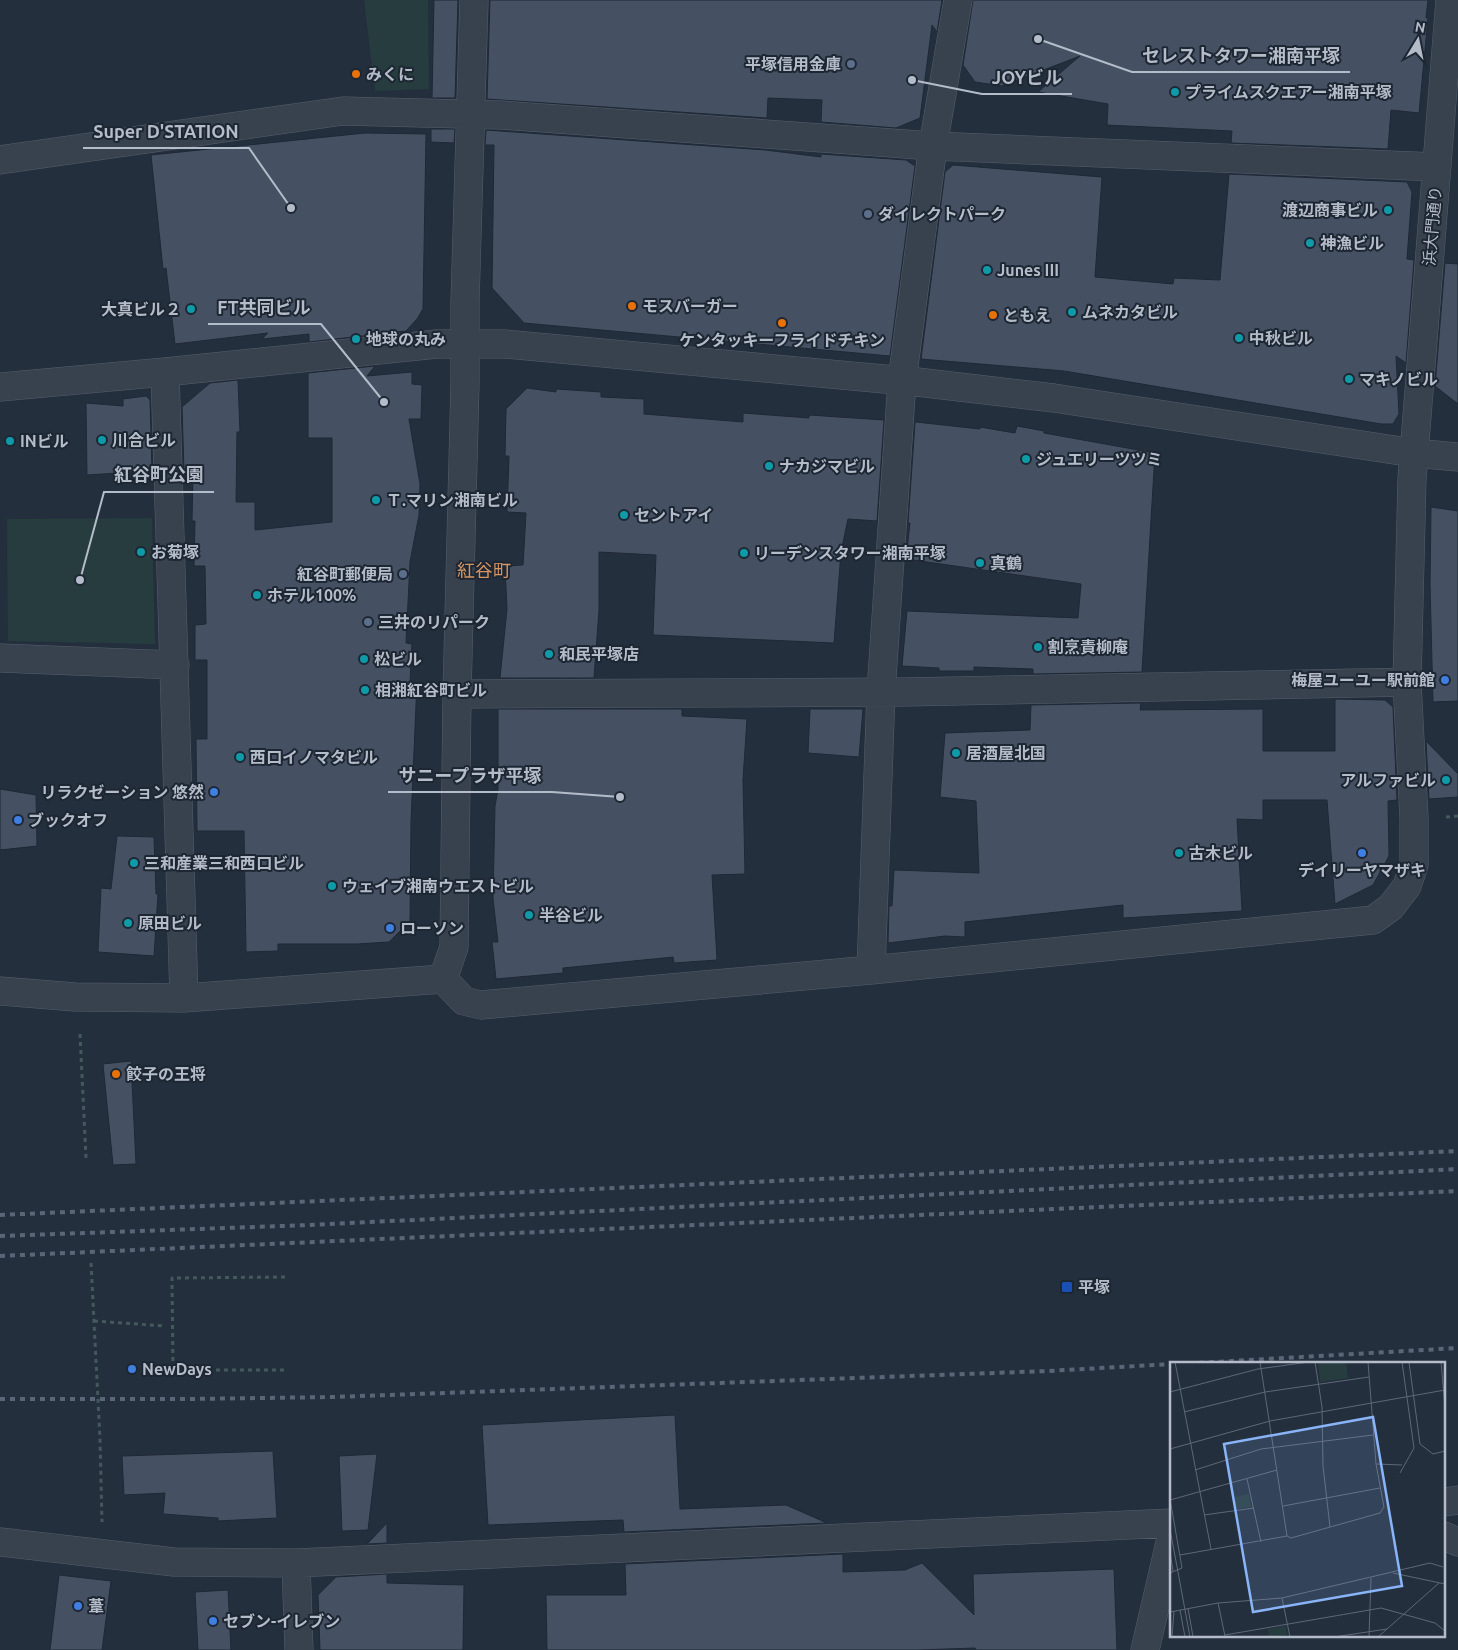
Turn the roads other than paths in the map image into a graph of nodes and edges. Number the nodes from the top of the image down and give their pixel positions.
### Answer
1 (474, 0) edge
2 (958, 0) edge
3 (1450, 0) edge
4 (470, 113) junction
5 (933, 146) junction
6 (0, 160) edge
7 (1437, 167) junction
8 (465, 343) junction
9 (165, 372) junction
10 (902, 381) junction
11 (0, 387) edge
12 (1414, 453) junction
13 (1458, 457) edge
14 (0, 658) edge
15 (175, 665) junction
16 (1407, 682) junction
17 (881, 692) junction
18 (457, 694) junction
19 (871, 970) junction
20 (443, 979) junction
21 (0, 991) edge
22 (184, 998) junction
23 (1170, 1523) edge
24 (1446, 1537) edge
25 (0, 1542) edge
26 (1458, 1542) edge
27 (1170, 1543) edge
28 (296, 1563) junction
29 (299, 1650) edge
30 (1145, 1650) edge

1 - 4 street
2 - 5 street
3 - 7 street, 浜大門通り
4 - 5 street
4 - 6 street
4 - 8 street
5 - 7 street
5 - 10 street
7 - 12 street, 浜大門通り
8 - 9 street
8 - 10 street
8 - 18 street
9 - 11 street
9 - 15 street
10 - 12 street
10 - 17 street
12 - 13 street
12 - 16 street, 浜大門通り
14 - 15 street
15 - 22 street
16 - 17 street
16 - 19 street, 浜大門通り
17 - 18 street
17 - 19 street
18 - 20 street
19 - 20 street, 浜大門通り
20 - 22 street
21 - 22 street
23 - 28 street
24 - 26 street
25 - 28 street
27 - 30 street
28 - 29 street

